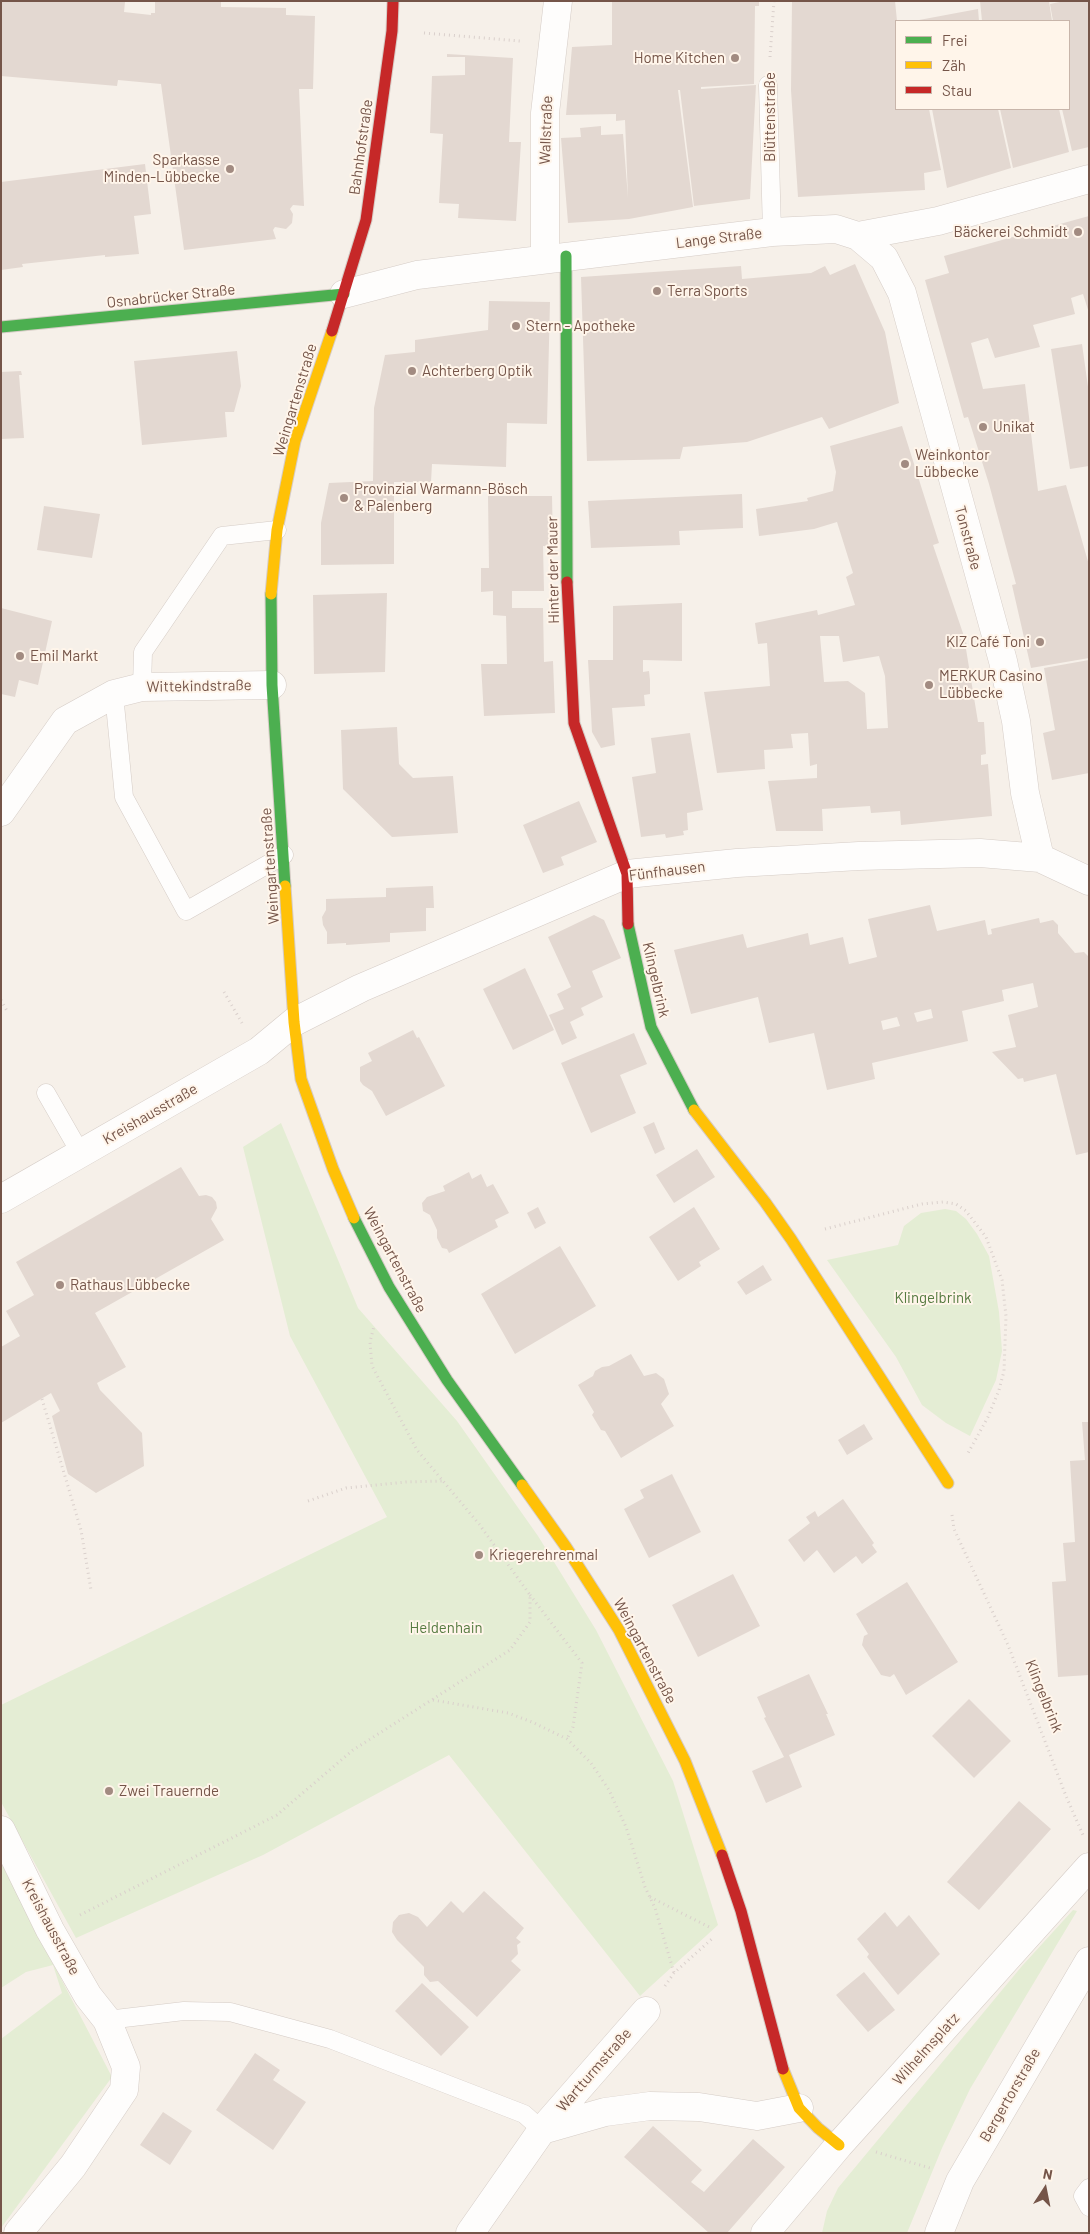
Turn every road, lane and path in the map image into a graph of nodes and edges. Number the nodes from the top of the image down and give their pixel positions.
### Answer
1 (393, 1) edge
2 (558, 1) edge
3 (774, 1) edge
4 (392, 31) junction
5 (553, 43) junction
6 (768, 85) joint
7 (1089, 179) edge
8 (772, 232) junction
9 (858, 236) junction
10 (556, 257) junction
11 (344, 294) junction
12 (1, 327) edge
13 (276, 530) junction
14 (272, 685) junction
15 (142, 687) junction
16 (114, 694) junction
17 (1, 812) edge
18 (284, 855) junction
19 (1040, 858) junction
20 (627, 874) junction
21 (1089, 881) edge
22 (224, 992) dead end
23 (1, 1000) edge
24 (7, 1011) dead end
25 (294, 1022) junction
26 (243, 1024) dead end
27 (46, 1093) dead end
28 (80, 1154) junction
29 (1, 1199) edge
30 (791, 1239) junction
31 (374, 1327) dead end
32 (42, 1399) dead end
33 (443, 1481) junction
34 (948, 1483) junction
35 (308, 1500) dead end
36 (91, 1590) dead end
37 (530, 1595) junction
38 (433, 1700) junction
39 (567, 1739) junction
40 (1, 1830) edge
41 (1085, 1838) dead end
42 (1089, 1867) edge
43 (650, 1896) junction
44 (741, 1911) junction
45 (50, 1930) junction
46 (720, 1932) junction
47 (1089, 1961) edge
48 (674, 1973) junction
49 (646, 2011) joint
50 (107, 2020) junction
51 (799, 2108) junction
52 (542, 2130) junction
53 (839, 2145) junction
54 (905, 2160) dead end
55 (934, 2169) dead end
56 (1089, 2188) edge
57 (1089, 2207) edge
58 (766, 2232) edge
59 (18, 2233) edge
60 (470, 2233) edge
61 (939, 2233) edge

1 - 4 street, Bahnhofstraße
2 - 5 street, Wallstraße
3 - 6 path, Blüttenstraße
4 - 5 path
4 - 11 street, Bahnhofstraße
5 - 10 street, Wallstraße
6 - 8 lane, Blüttenstraße
7 - 9 street, Lange Straße
8 - 9 street, Lange Straße
8 - 10 street, Lange Straße
9 - 19 street, Tonstraße
10 - 11 street, Lange Straße
10 - 20 street, Hinter der Mauer
11 - 12 street, Osnabrücker Straße
11 - 13 street, Weingartenstraße
13 - 14 street, Weingartenstraße
13 - 15 lane
14 - 15 street, Wittekindstraße
14 - 18 street, Weingartenstraße
15 - 16 street, Wittekindstraße
16 - 17 street, Wittekindstraße
16 - 18 lane
18 - 25 street, Weingartenstraße
19 - 20 street, Fünfhausen
19 - 21 street
20 - 25 street, Fünfhausen
20 - 30 street, Klingelbrink
22 - 26 path
23 - 24 path
25 - 28 street, Kreishausstraße
25 - 44 street, Weingartenstraße
27 - 28 lane
28 - 29 street, Kreishausstraße
30 - 34 street, Klingelbrink
30 - 34 path
31 - 33 path
32 - 36 path
33 - 35 path
33 - 37 path
34 - 41 path, Klingelbrink
37 - 38 path
37 - 39 path
38 - 39 path
38 - 45 path
39 - 43 path
40 - 45 street, Kreishausstraße
42 - 53 street, Wilhelmsplatz
43 - 46 path
43 - 48 path
44 - 46 path
44 - 51 street, Weingartenstraße
45 - 50 street, Kreishausstraße
46 - 48 path
47 - 61 street, Bergertorstraße
48 - 49 path
49 - 52 street, Wartturmstraße
50 - 52 lane
50 - 59 street, Kreishausstraße
51 - 52 street, Wartturmstraße
51 - 53 street, Weingartenstraße
52 - 60 street, Wartturmstraße
53 - 58 street, Wilhelmsplatz
54 - 55 path
56 - 57 lane

